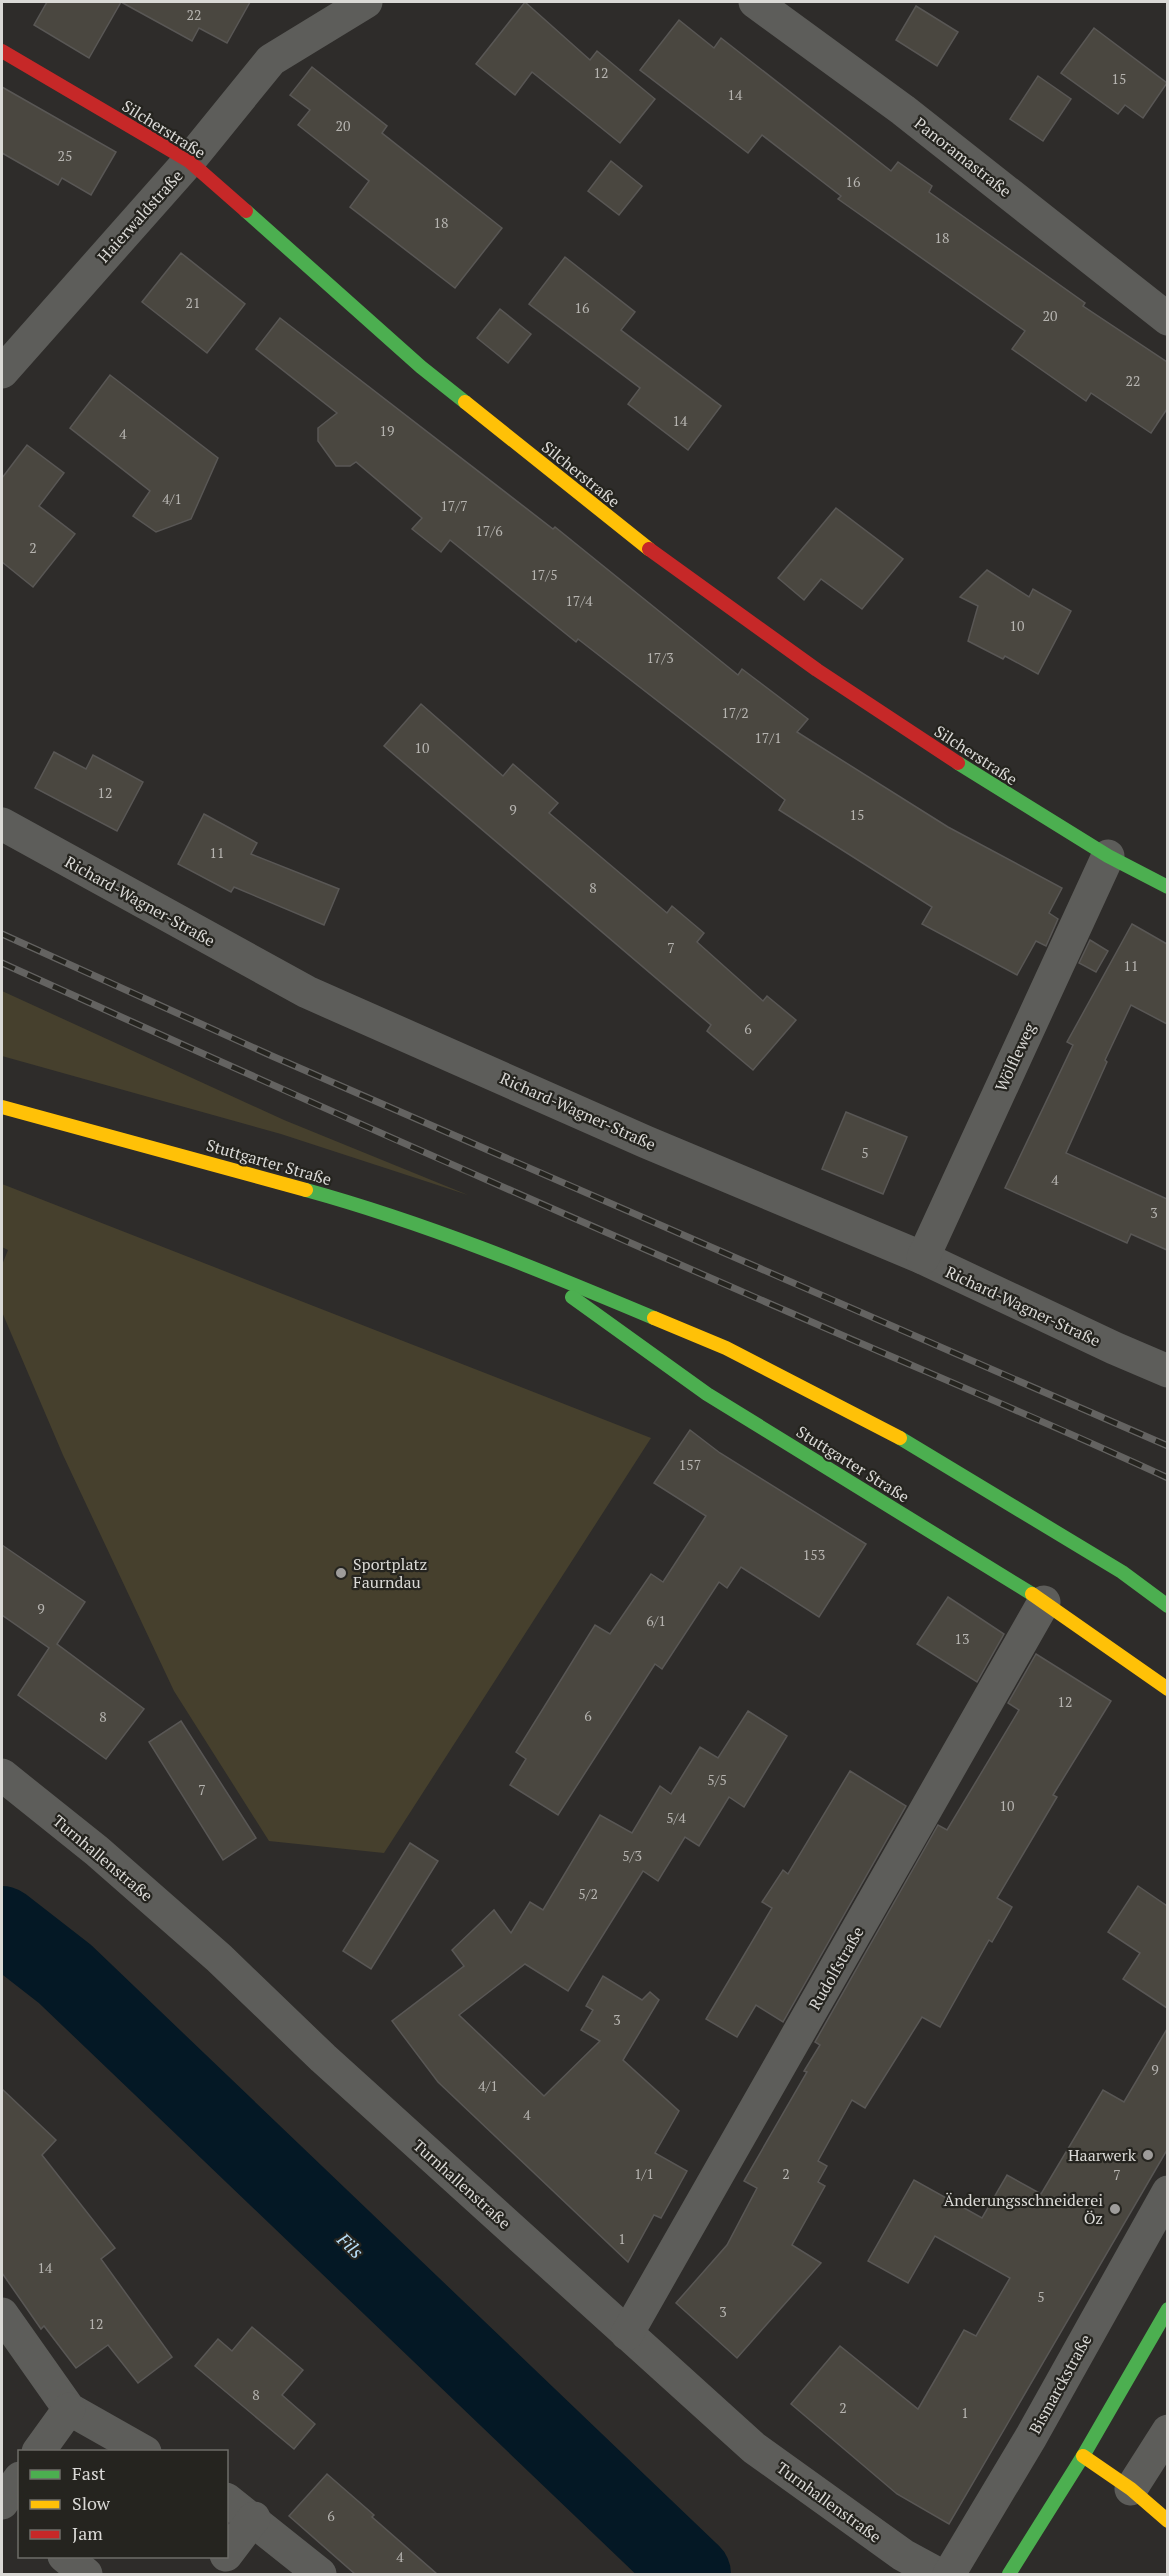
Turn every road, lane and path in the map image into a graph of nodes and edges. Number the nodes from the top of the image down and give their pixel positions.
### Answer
1 (366, 2) edge
2 (754, 2) edge
3 (2, 51) edge
4 (189, 161) junction
5 (1167, 319) edge
6 (2, 372) edge
7 (2, 824) edge
8 (1108, 856) junction
9 (1167, 887) edge
10 (2, 1107) edge
11 (922, 1258) junction
12 (524, 1263) junction
13 (1167, 1371) edge
14 (1044, 1602) junction
15 (1167, 1606) edge
16 (1167, 1689) edge
17 (2, 1775) edge
18 (1167, 2192) edge
19 (1167, 2308) edge
20 (2, 2314) edge
21 (627, 2334) junction
22 (69, 2409) junction
23 (1167, 2431) edge
24 (40, 2450) edge
25 (143, 2450) edge
26 (1083, 2456) junction
27 (18, 2481) edge
28 (1131, 2489) junction
29 (228, 2500) edge
30 (2, 2504) edge
31 (18, 2518) edge
32 (254, 2518) junction
33 (1167, 2521) edge
34 (228, 2553) edge
35 (66, 2558) edge
36 (224, 2558) edge
37 (86, 2574) edge
38 (212, 2574) edge
39 (320, 2574) edge
40 (938, 2574) edge
41 (949, 2574) edge
42 (1009, 2574) edge

1 - 4 street, Haierwaldstraße
2 - 5 street, Panoramastraße
3 - 4 main road, Silcherstraße
4 - 6 street, Haierwaldstraße
4 - 8 main road, Silcherstraße
7 - 11 street, Richard-Wagner-Straße
8 - 9 main road, Silcherstraße
8 - 11 street, Wölfleweg
10 - 12 main road, Stuttgarter Straße
11 - 13 street, Richard-Wagner-Straße
12 - 14 main road, Stuttgarter Straße
12 - 15 main road, Stuttgarter Straße
14 - 16 main road, Stuttgarter Straße
14 - 21 street, Rudolfstraße
17 - 21 street, Turnhallenstraße
18 - 41 street, Bismarckstraße
19 - 26 main road
20 - 22 street
21 - 40 street, Turnhallenstraße
22 - 24 street
22 - 25 street
23 - 28 street
26 - 28 main road
26 - 42 main road
27 - 30 street
28 - 33 main road
29 - 32 street
30 - 31 street
32 - 34 street
32 - 39 street
35 - 37 street
36 - 38 street

